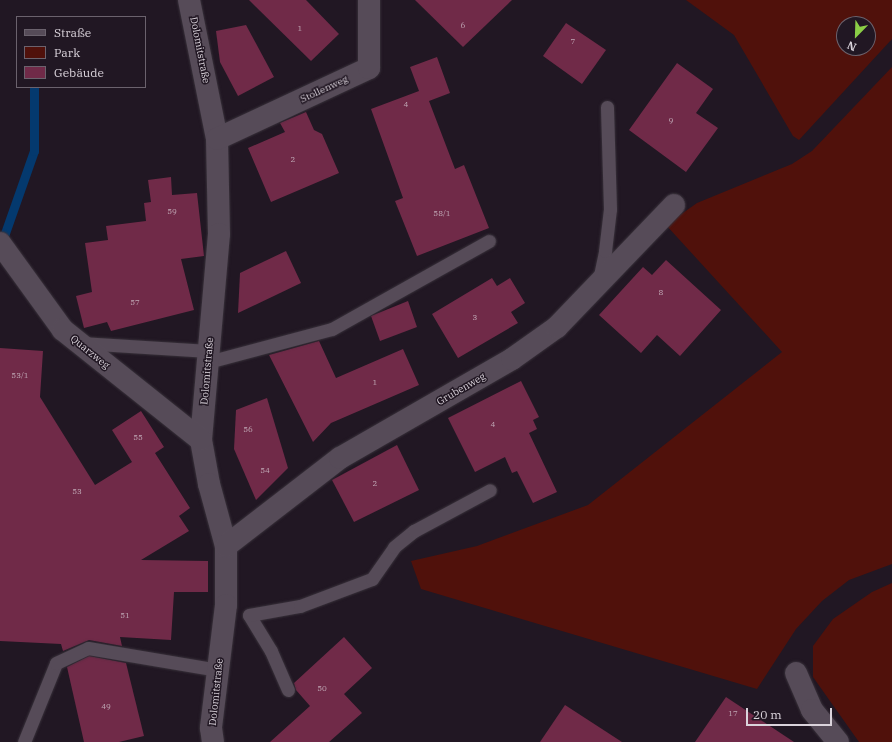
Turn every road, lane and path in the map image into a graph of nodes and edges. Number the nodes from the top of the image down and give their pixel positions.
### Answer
1 (369, 0) edge
2 (195, 4) edge
3 (607, 107) dead end
4 (217, 139) junction
5 (674, 205) dead end
6 (489, 241) dead end
7 (0, 243) edge
8 (598, 283) junction
9 (79, 343) junction
10 (209, 357) junction
11 (201, 440) junction
12 (490, 490) dead end
13 (226, 546) junction
14 (225, 612) junction
15 (249, 615) junction
16 (218, 670) junction
17 (796, 673) dead end
18 (288, 690) dead end
19 (24, 742) edge
20 (213, 742) edge
21 (838, 742) edge

1 - 4 street, Stollenweg
2 - 4 street, Dolomitstraße
3 - 8 lane
4 - 10 street, Dolomitstraße
5 - 8 street, Grubenweg
6 - 10 lane
7 - 9 street, Quarzweg
8 - 13 street, Grubenweg
9 - 10 lane
9 - 11 street, Quarzweg
10 - 11 street, Dolomitstraße
11 - 13 street, Dolomitstraße
12 - 15 lane
13 - 14 street, Dolomitstraße
14 - 15 lane
14 - 16 street, Dolomitstraße
15 - 18 lane
16 - 19 lane
16 - 20 street, Dolomitstraße
17 - 21 street

